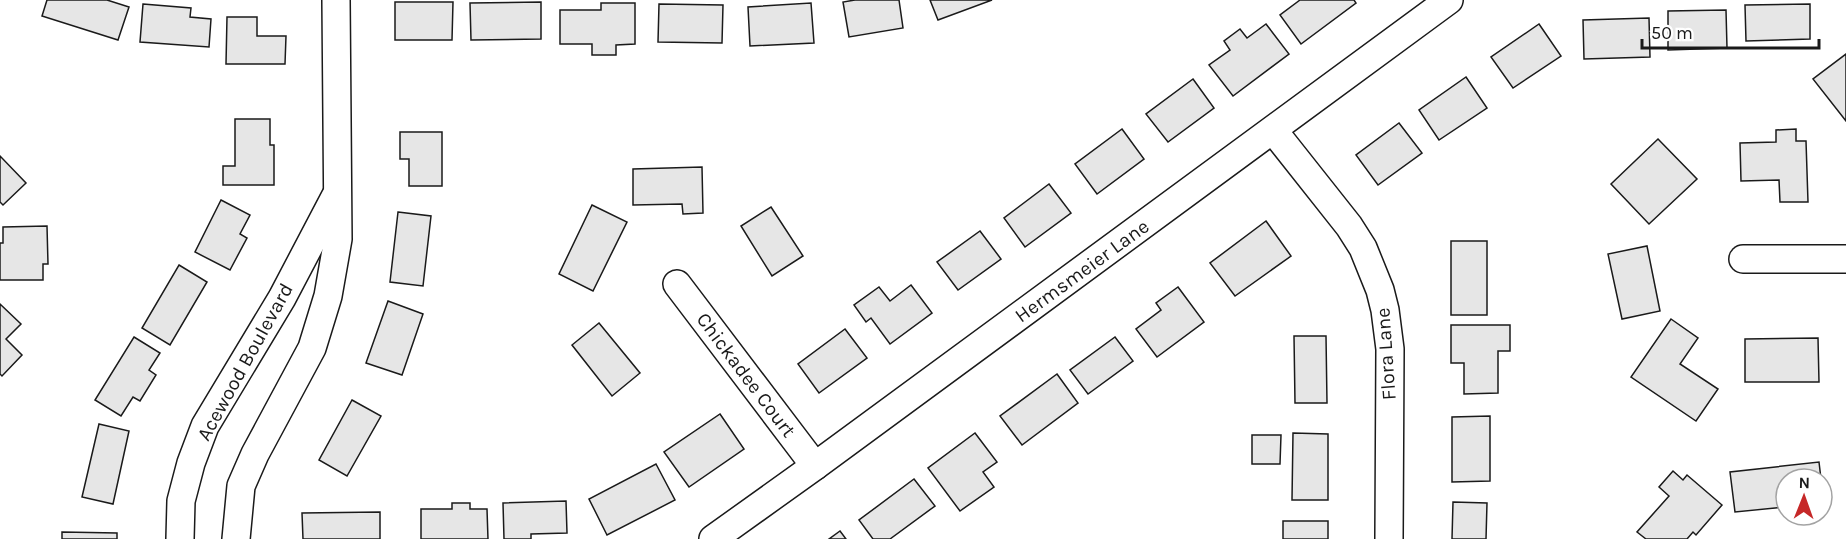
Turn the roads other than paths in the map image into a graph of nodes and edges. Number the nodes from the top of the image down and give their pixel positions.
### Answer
1 (336, 0) edge
2 (1449, 0) edge
3 (1273, 130) junction
4 (337, 194) junction
5 (1743, 259) dead end
6 (1846, 259) edge
7 (677, 284) dead end
8 (815, 466) junction
9 (180, 539) edge
10 (236, 539) edge
11 (713, 539) edge
12 (1389, 539) edge

1 - 4 street, Acewood Boulevard
2 - 3 street, Hermsmeier Lane
3 - 8 street, Hermsmeier Lane
3 - 12 street, Flora Lane
4 - 9 street, Acewood Boulevard
4 - 10 street, Acewood Boulevard
5 - 6 street
7 - 8 street, Chickadee Court
8 - 11 street, Hermsmeier Lane

